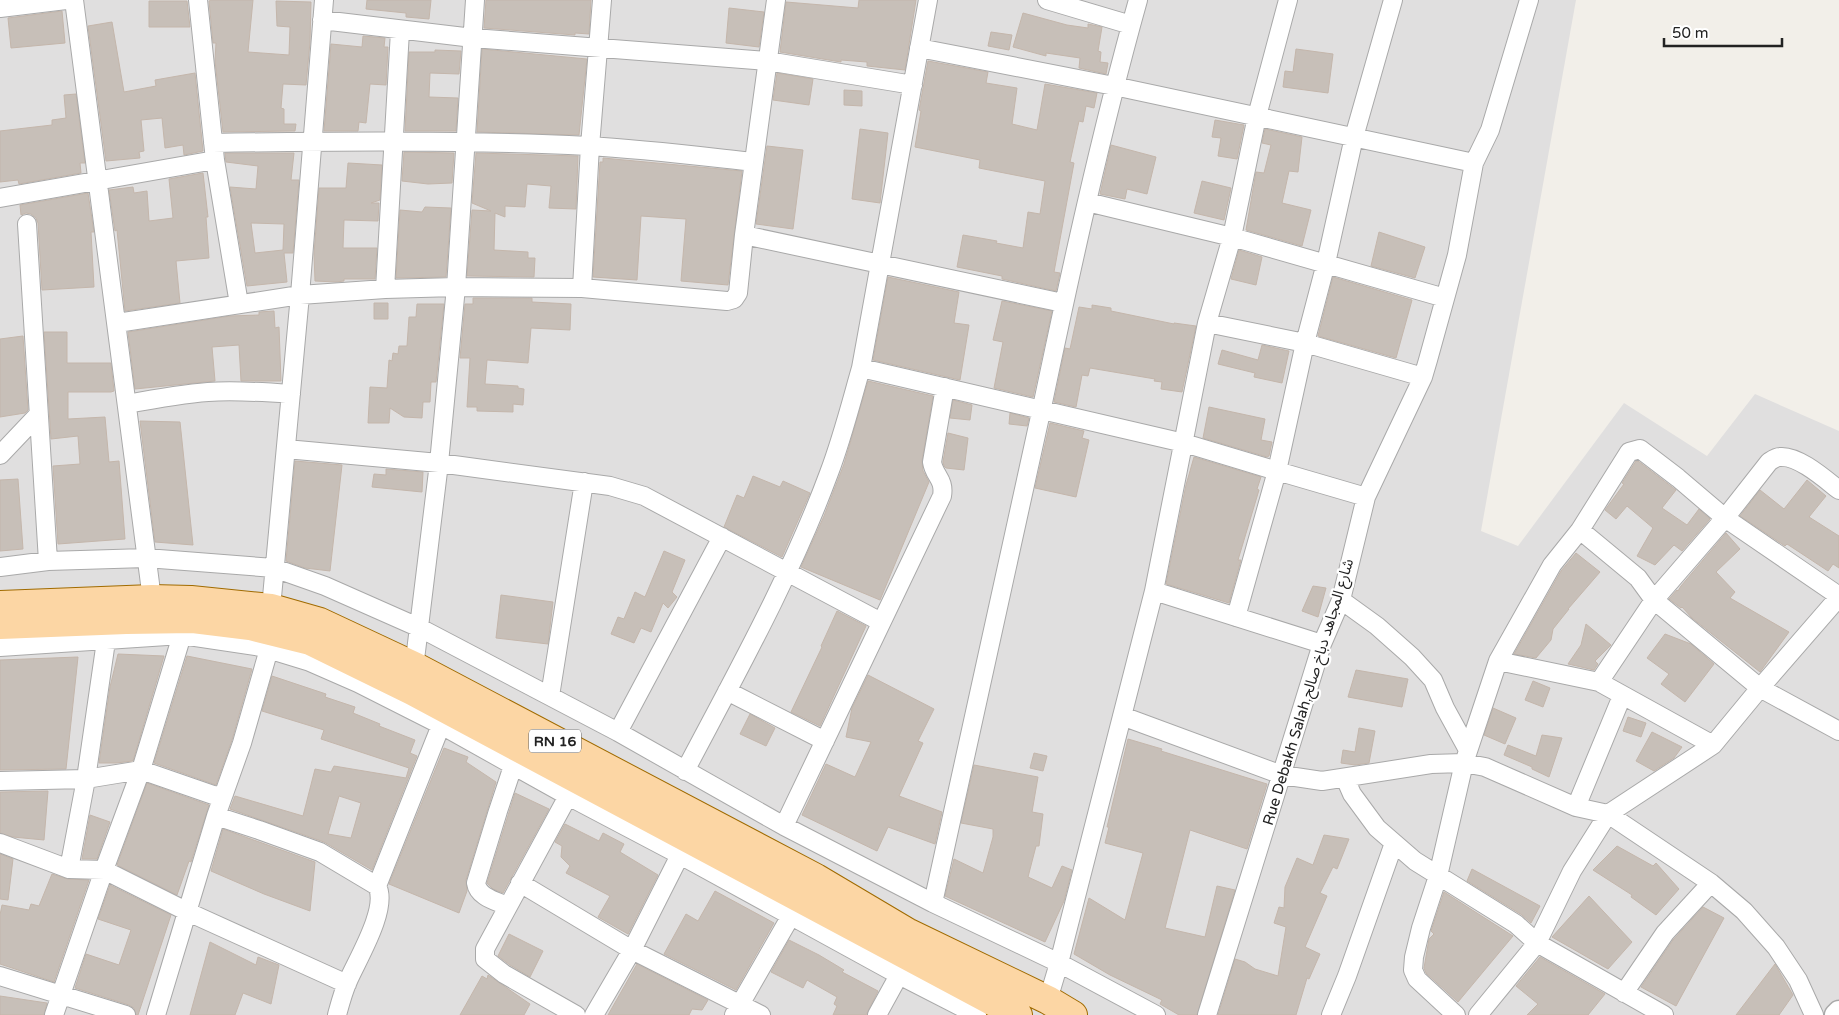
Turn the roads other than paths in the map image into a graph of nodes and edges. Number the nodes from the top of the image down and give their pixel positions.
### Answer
1 (66, 0) edge
2 (74, 0) edge
3 (198, 0) edge
4 (324, 0) edge
5 (476, 0) edge
6 (602, 0) edge
7 (776, 0) edge
8 (928, 0) edge
9 (1047, 0) edge
10 (1138, 0) edge
11 (1288, 0) edge
12 (1393, 0) edge
13 (1529, 0) edge
14 (0, 8) edge
15 (322, 20) junction
16 (1131, 25) junction
17 (400, 31) junction
18 (473, 38) junction
19 (598, 47) junction
20 (919, 48) junction
21 (767, 61) junction
22 (913, 85) junction
23 (1114, 86) junction
24 (1257, 116) junction
25 (1354, 137) junction
26 (394, 140) junction
27 (312, 141) junction
28 (467, 142) junction
29 (590, 146) junction
30 (214, 152) junction
31 (754, 162) junction
32 (1474, 163) junction
33 (98, 180) junction
34 (0, 198) edge
35 (1087, 202) junction
36 (28, 224) dead end
37 (744, 236) junction
38 (1232, 237) junction
39 (1326, 263) junction
40 (880, 264) junction
41 (456, 287) junction
42 (582, 288) junction
43 (385, 290) junction
44 (300, 295) junction
45 (1445, 298) junction
46 (239, 304) junction
47 (1063, 304) junction
48 (117, 323) junction
49 (1207, 323) junction
50 (1305, 343) junction
51 (861, 368) junction
52 (1423, 377) junction
53 (945, 387) junction
54 (290, 394) junction
55 (127, 404) junction
56 (1041, 410) junction
57 (38, 415) junction
58 (1184, 443) junction
59 (286, 449) junction
60 (0, 454) edge
61 (440, 464) junction
62 (1277, 471) junction
63 (584, 482) junction
64 (1839, 490) edge
65 (1366, 497) junction
66 (1725, 518) junction
67 (1580, 530) junction
68 (722, 537) junction
69 (146, 558) junction
70 (48, 561) junction
71 (0, 567) edge
72 (274, 568) junction
73 (787, 572) junction
74 (1154, 591) junction
75 (1839, 597) edge
76 (152, 600) junction
77 (1341, 600) junction
78 (1654, 600) junction
79 (0, 605) edge
80 (271, 608) junction
81 (1236, 617) junction
82 (881, 622) junction
83 (0, 626) edge
84 (420, 628) junction
85 (182, 635) junction
86 (106, 641) junction
87 (1322, 644) junction
88 (0, 646) edge
89 (269, 649) junction
90 (1498, 661) junction
91 (413, 678) junction
92 (1600, 682) junction
93 (1760, 688) junction
94 (727, 691) junction
95 (550, 696) junction
96 (1622, 696) junction
97 (448, 708) junction
98 (1122, 716) junction
99 (1839, 731) edge
100 (618, 732) junction
101 (825, 741) junction
102 (1713, 745) junction
103 (1466, 756) junction
104 (514, 766) junction
105 (141, 770) junction
106 (685, 771) junction
107 (1282, 775) junction
108 (1345, 778) junction
109 (86, 779) junction
110 (0, 781) edge
111 (224, 794) junction
112 (568, 796) junction
113 (1576, 807) junction
114 (1608, 814) junction
115 (216, 816) junction
116 (784, 826) junction
117 (0, 843) edge
118 (1394, 843) junction
119 (680, 855) junction
120 (69, 869) junction
121 (104, 870) junction
122 (1438, 876) junction
123 (520, 884) junction
124 (1711, 884) junction
125 (376, 886) junction
126 (933, 903) junction
127 (507, 906) junction
128 (796, 908) junction
129 (188, 912) junction
130 (1537, 943) junction
131 (632, 950) junction
132 (1059, 963) junction
133 (904, 966) junction
134 (0, 976) edge
135 (347, 984) junction
136 (1624, 993) junction
137 (62, 996) junction
138 (1048, 1000) junction
139 (737, 1009) edge
140 (1839, 1012) edge
141 (54, 1015) edge
142 (126, 1015) edge
143 (156, 1015) edge
144 (337, 1015) edge
145 (576, 1015) edge
146 (594, 1015) edge
147 (761, 1015) edge
148 (877, 1015) edge
149 (977, 1015) edge
150 (1018, 1015) edge
151 (1073, 1015) edge
152 (1156, 1015) edge
153 (1208, 1015) edge
154 (1331, 1015) edge
155 (1456, 1015) edge
156 (1478, 1015) edge
157 (1664, 1015) edge
158 (1814, 1015) edge
159 (1836, 1015) edge

1 - 14 street
2 - 33 street
3 - 30 street
4 - 15 street
5 - 18 street
6 - 19 street
7 - 21 street
8 - 20 street
9 - 16 street
10 - 16 street
11 - 24 street
12 - 25 street
13 - 32 street, Rue Debakh Salah,شارع المجاهد دباخ صالح
15 - 17 street
15 - 27 street
16 - 23 street
17 - 18 street
17 - 26 street
18 - 19 street
18 - 28 street
19 - 21 street
19 - 29 street
20 - 22 street
20 - 23 street
21 - 22 street
21 - 31 street
22 - 40 street
23 - 24 street
23 - 35 street
24 - 25 street
24 - 38 street
25 - 32 street
25 - 39 street
26 - 27 street
26 - 28 street
26 - 43 street
27 - 30 street
27 - 44 street
28 - 29 street
28 - 41 street
29 - 31 street
29 - 42 street
30 - 33 street
30 - 46 street
31 - 37 street
32 - 45 street, Rue Debakh Salah,شارع المجاهد دباخ صالح
33 - 34 street
33 - 48 street
35 - 38 street
35 - 47 street
36 - 57 street
37 - 40 street
37 - 42 street
38 - 39 street
38 - 49 street
39 - 45 street
39 - 50 street
40 - 47 street
40 - 51 street
41 - 42 street
41 - 43 street
41 - 61 street
43 - 44 street
44 - 46 street
44 - 54 street
45 - 52 street, Rue Debakh Salah,شارع المجاهد دباخ صالح
46 - 48 street
47 - 56 street
48 - 55 street
49 - 50 street
49 - 58 street
50 - 52 street
50 - 62 street
51 - 53 street
51 - 73 street
52 - 65 street, Rue Debakh Salah,شارع المجاهد دباخ صالح
53 - 56 street
53 - 82 street
54 - 55 street
54 - 59 street
55 - 69 street
56 - 58 street
56 - 126 street
57 - 60 street
57 - 70 street
58 - 62 street
58 - 74 street
59 - 61 street
59 - 72 street
61 - 63 street
61 - 84 street
62 - 65 street
62 - 81 street
63 - 68 street
63 - 95 street
64 - 66 street
65 - 77 street, Rue Debakh Salah,شارع المجاهد دباخ صالح
66 - 67 street
66 - 75 street
66 - 78 street
67 - 78 street
67 - 90 street
68 - 73 street
68 - 100 street
69 - 70 street
69 - 72 street
69 - 76 street
70 - 71 street
72 - 80 street
72 - 84 street
73 - 82 street
73 - 94 street
74 - 81 street
74 - 98 street
75 - 93 street
76 - 79 main road, RN 16
76 - 80 main road, RN 16
77 - 87 street, Rue Debakh Salah,شارع المجاهد دباخ صالح
77 - 103 street
78 - 92 street
78 - 93 street
80 - 91 main road, RN 16
81 - 87 street
82 - 101 street
83 - 91 main road, RN 16
84 - 91 street
84 - 95 street
85 - 86 street
85 - 89 street
85 - 105 street
86 - 88 street
86 - 109 street
87 - 107 street, Rue Debakh Salah,شارع المجاهد دباخ صالح
89 - 97 street
89 - 111 street
90 - 92 street
90 - 103 street
91 - 97 main road, RN 16
92 - 96 street
93 - 99 street
93 - 102 street
94 - 101 street
94 - 106 street
95 - 100 street
96 - 102 street
96 - 113 street
97 - 104 street
97 - 125 street
97 - 128 main road, RN 16
97 - 138 main road, RN 16
98 - 107 street
98 - 132 street
100 - 106 street
101 - 116 street
102 - 114 street
103 - 108 street
103 - 113 street
103 - 122 street
104 - 112 street
104 - 127 street
105 - 109 street
105 - 111 street
105 - 121 street
106 - 116 street
107 - 108 street
107 - 153 street, Rue Debakh Salah,شارع المجاهد دباخ صالح
108 - 118 street
109 - 110 street
109 - 120 street
111 - 115 street
112 - 119 street
112 - 123 street
113 - 114 street
114 - 124 street
114 - 130 street
115 - 125 street
115 - 129 street
116 - 126 street
117 - 120 street
118 - 122 street
118 - 154 street
119 - 128 street
119 - 131 street
120 - 121 street
121 - 129 street
121 - 137 street
122 - 130 street
122 - 155 street
123 - 127 street
123 - 131 street
124 - 136 street
124 - 158 street
125 - 135 street
126 - 132 street
127 - 145 street
128 - 133 main road, RN 16
128 - 139 street
129 - 135 street
129 - 143 street
130 - 136 street
130 - 156 street
131 - 139 street
131 - 146 street
132 - 138 street
132 - 152 street
133 - 148 street
133 - 149 street
133 - 150 main road, RN 16
134 - 137 street
135 - 144 street
136 - 157 street
137 - 141 street
137 - 142 street
138 - 151 main road, RN 16
139 - 147 street
140 - 159 street

